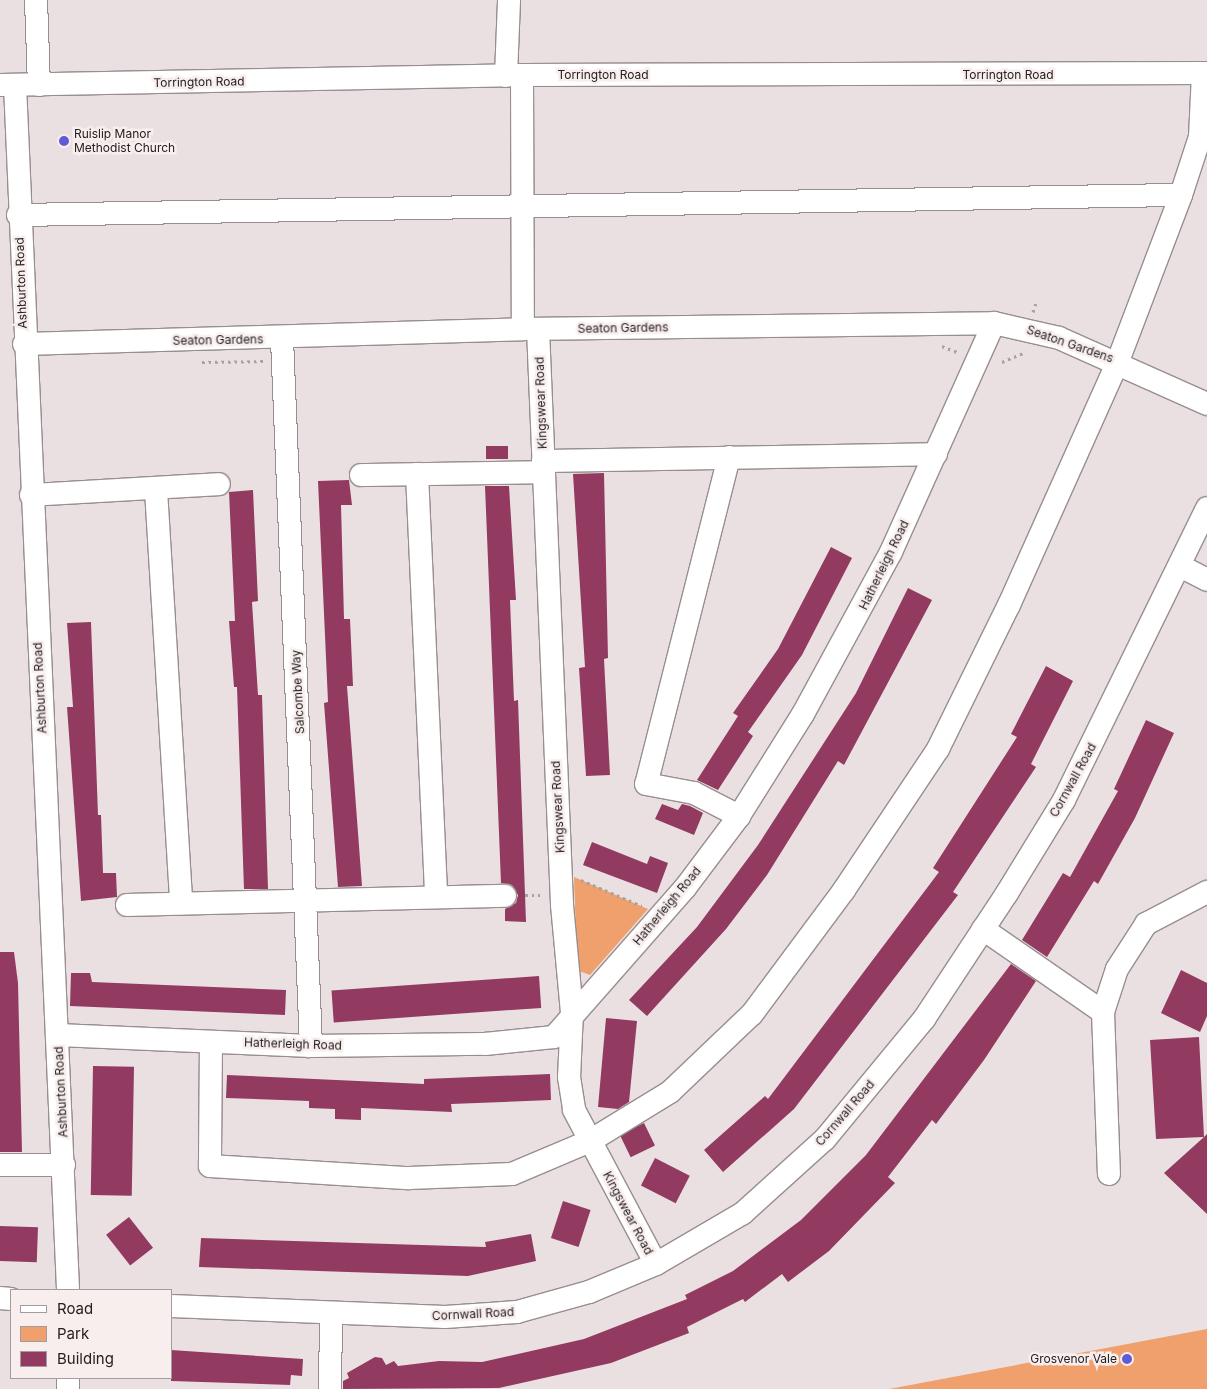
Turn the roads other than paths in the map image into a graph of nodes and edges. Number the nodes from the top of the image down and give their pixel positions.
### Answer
1 (36, 0) edge
2 (509, 0) edge
3 (1205, 73) edge
4 (514, 76) junction
5 (8, 85) edge
6 (39, 85) junction
7 (1181, 195) junction
8 (522, 206) junction
9 (18, 215) junction
10 (10, 239) edge
11 (994, 323) junction
12 (530, 329) junction
13 (282, 339) junction
14 (24, 344) junction
15 (1118, 361) junction
16 (1207, 404) edge
17 (936, 454) junction
18 (729, 457) junction
19 (544, 466) junction
20 (417, 474) junction
21 (361, 475) dead end
22 (219, 484) dead end
23 (156, 490) junction
24 (31, 495) junction
25 (1207, 508) edge
26 (1180, 566) junction
27 (1207, 580) edge
28 (739, 816) junction
29 (1207, 892) edge
30 (436, 896) junction
31 (505, 896) dead end
32 (307, 901) junction
33 (181, 903) junction
34 (127, 905) dead end
35 (983, 929) junction
36 (572, 1012) junction
37 (1102, 1012) junction
38 (58, 1035) junction
39 (211, 1042) junction
40 (311, 1046) junction
41 (590, 1141) junction
42 (0, 1165) edge
43 (64, 1165) junction
44 (1109, 1174) dead end
45 (656, 1264) junction
46 (68, 1289) edge
47 (172, 1306) edge
48 (331, 1313) junction
49 (330, 1389) edge

1 - 6 street
2 - 4 street, Kingswear Road
3 - 4 street, Torrington Road
3 - 7 street
4 - 6 street, Torrington Road
4 - 8 street, Kingswear Road
5 - 6 street, Torrington Road
5 - 9 street, Ashburton Road
7 - 8 street
7 - 15 street
8 - 9 street
8 - 12 street, Kingswear Road
9 - 10 street, Ashburton Road
10 - 14 street, Ashburton Road
11 - 12 street, Seaton Gardens
11 - 15 street, Seaton Gardens
11 - 17 street, Hatherleigh Road
12 - 13 street, Seaton Gardens
12 - 19 street, Kingswear Road
13 - 14 street, Seaton Gardens
13 - 32 street, Salcombe Way
14 - 24 street, Ashburton Road
15 - 16 street, Seaton Gardens
15 - 41 street
17 - 18 street
17 - 28 street, Hatherleigh Road
18 - 19 street
18 - 28 street
19 - 20 street
19 - 36 street, Kingswear Road
20 - 21 street
20 - 30 street
22 - 23 street
23 - 24 street
23 - 33 street
24 - 38 street, Ashburton Road
25 - 26 street, Cornwall Road
26 - 27 street
26 - 35 street, Cornwall Road
28 - 36 street, Hatherleigh Road
29 - 37 street
30 - 31 street
30 - 32 street
32 - 33 street
32 - 40 street, Salcombe Way
33 - 34 street
35 - 37 street
35 - 45 street, Cornwall Road
36 - 40 street, Hatherleigh Road
36 - 41 street, Kingswear Road
37 - 44 street
38 - 39 street, Hatherleigh Road
38 - 43 street, Ashburton Road
39 - 40 street, Hatherleigh Road
39 - 41 street
41 - 45 street, Kingswear Road
42 - 43 street
43 - 46 street, Ashburton Road
45 - 48 street, Cornwall Road
47 - 48 street, Cornwall Road
48 - 49 street

